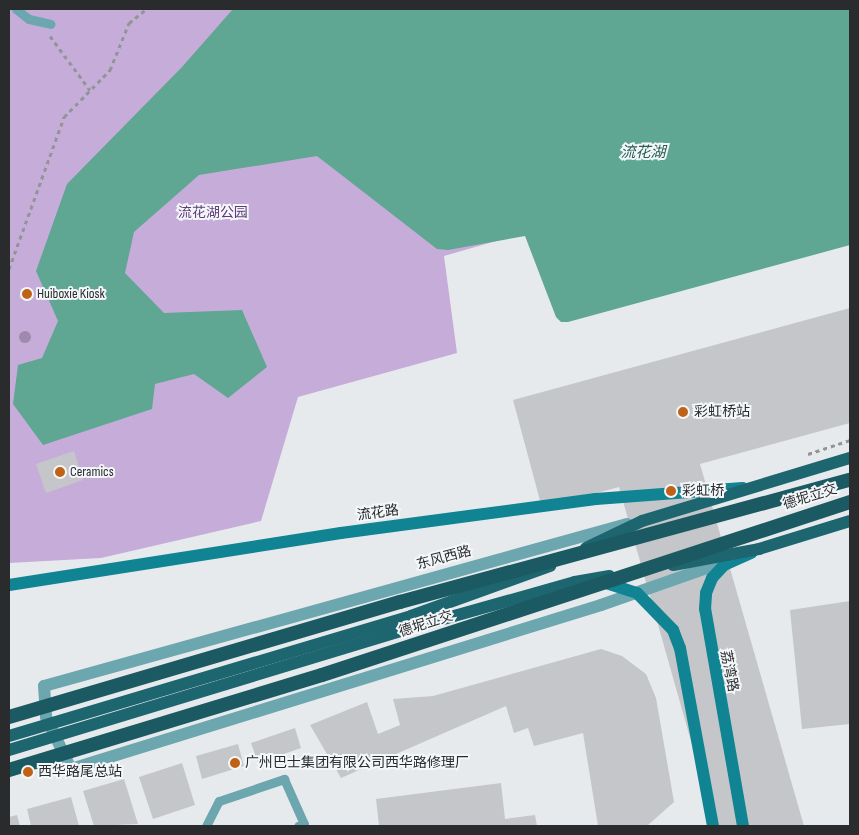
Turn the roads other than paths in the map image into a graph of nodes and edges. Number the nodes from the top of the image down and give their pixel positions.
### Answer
1 (16, 9) edge
2 (50, 24) dead end
3 (850, 458) edge
4 (850, 480) edge
5 (753, 487) junction
6 (850, 502) edge
7 (642, 520) junction
8 (850, 521) edge
9 (759, 549) junction
10 (575, 582) junction
11 (9, 585) edge
12 (637, 593) junction
13 (413, 621) junction
14 (9, 717) edge
15 (9, 736) edge
16 (9, 750) edge
17 (9, 770) edge
18 (206, 826) edge
19 (298, 826) edge
20 (713, 826) edge
21 (743, 826) edge

1 - 2 lane
3 - 5 main road, 东风西路
4 - 14 highway, 德坭立交
5 - 7 main road, 东风西路
5 - 11 main road, 流花路
6 - 17 highway, 德坭立交
7 - 12 street, 东风西路
7 - 13 main road
8 - 9 main road
9 - 10 main road
9 - 12 street
9 - 21 main road, 荔湾路
10 - 12 main road
10 - 13 main road
12 - 20 main road
13 - 15 main road, 德坭立交
13 - 16 main road, 德坭立交
18 - 19 lane

